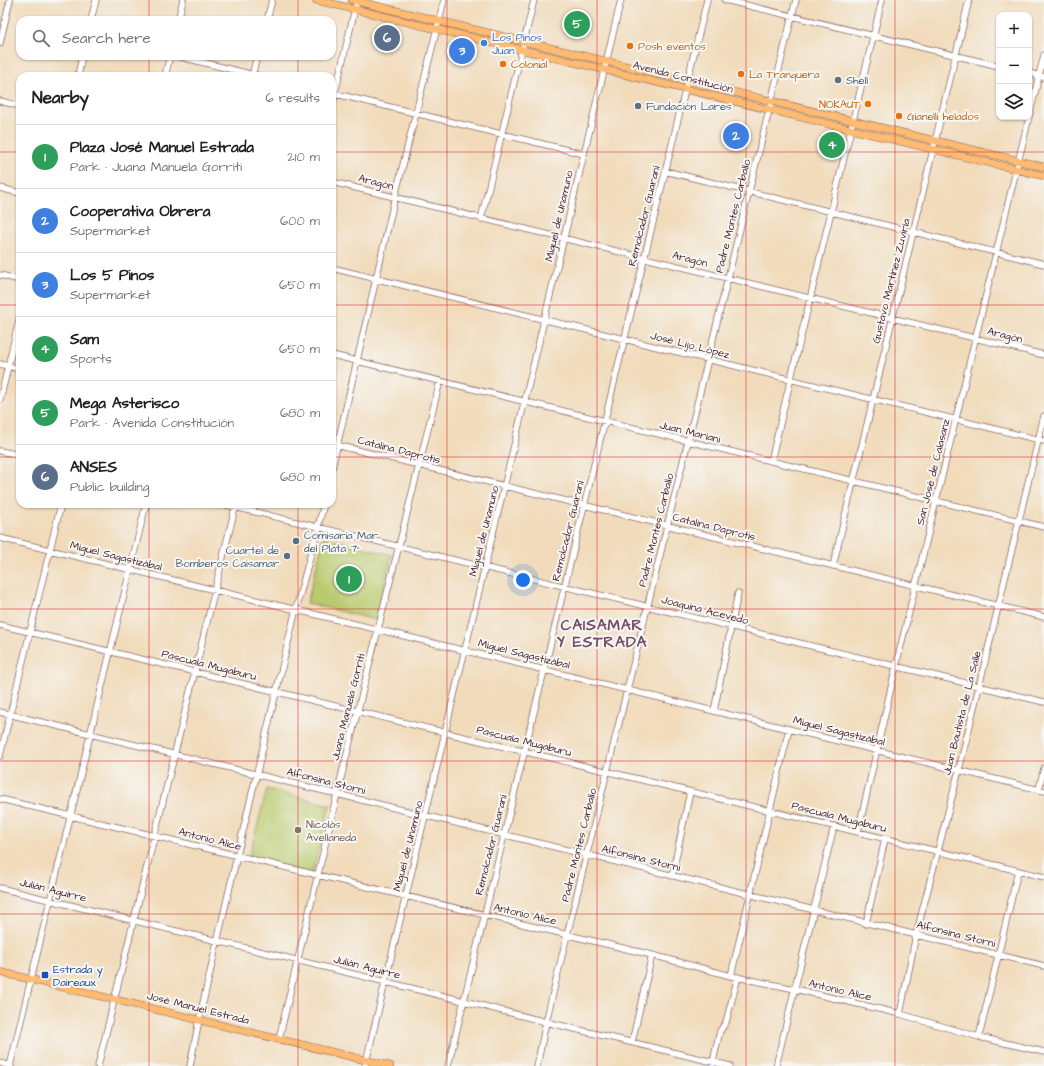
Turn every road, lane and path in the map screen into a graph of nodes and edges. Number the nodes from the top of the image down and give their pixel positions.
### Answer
1 (10, 0) edge
2 (96, 0) edge
3 (183, 0) edge
4 (272, 0) edge
5 (316, 0) edge
6 (355, 0) edge
7 (444, 0) edge
8 (534, 0) edge
9 (621, 0) edge
10 (707, 0) edge
11 (726, 0) edge
12 (796, 0) edge
13 (882, 0) edge
14 (970, 0) edge
15 (355, 10) junction
16 (92, 16) edge
17 (179, 16) edge
18 (268, 16) edge
19 (792, 16) junction
20 (439, 21) junction
21 (437, 29) junction
22 (874, 36) junction
23 (524, 42) junction
24 (0, 43) edge
25 (522, 50) junction
26 (1044, 55) edge
27 (956, 56) junction
28 (81, 60) edge
29 (169, 60) edge
30 (192, 60) edge
31 (256, 60) edge
32 (606, 62) junction
33 (996, 65) edge
34 (604, 70) junction
35 (79, 72) edge
36 (166, 72) edge
37 (239, 72) edge
38 (255, 72) edge
39 (1032, 74) edge
40 (1042, 76) edge
41 (687, 81) junction
42 (336, 83) edge
43 (685, 89) junction
44 (336, 95) edge
45 (0, 101) edge
46 (771, 101) junction
47 (16, 105) edge
48 (1032, 108) edge
49 (769, 109) junction
50 (416, 114) junction
51 (1028, 120) edge
52 (853, 121) junction
53 (851, 129) junction
54 (502, 135) junction
55 (935, 141) junction
56 (934, 149) junction
57 (584, 154) junction
58 (1018, 161) junction
59 (1044, 167) edge
60 (1016, 169) junction
61 (665, 171) junction
62 (1044, 176) edge
63 (336, 183) edge
64 (0, 188) edge
65 (16, 192) edge
66 (749, 192) junction
67 (396, 198) junction
68 (831, 212) junction
69 (481, 219) junction
70 (914, 232) junction
71 (564, 238) junction
72 (996, 253) junction
73 (644, 258) junction
74 (1044, 264) edge
75 (336, 269) edge
76 (0, 275) edge
77 (728, 278) junction
78 (16, 279) edge
79 (376, 279) junction
80 (810, 298) junction
81 (893, 318) junction
82 (545, 320) junction
83 (16, 333) edge
84 (975, 338) junction
85 (624, 339) junction
86 (1044, 355) edge
87 (336, 356) edge
88 (708, 359) junction
89 (357, 361) junction
90 (0, 364) edge
91 (8, 366) junction
92 (16, 368) edge
93 (791, 379) junction
94 (440, 381) junction
95 (873, 399) junction
96 (0, 400) edge
97 (525, 402) junction
98 (1044, 416) edge
99 (956, 419) junction
100 (604, 421) junction
101 (1041, 440) edge
102 (336, 441) edge
103 (688, 441) junction
104 (336, 445) edge
105 (0, 451) edge
106 (16, 454) edge
107 (771, 461) junction
108 (418, 465) junction
109 (853, 481) junction
110 (504, 486) junction
111 (936, 501) junction
112 (584, 506) junction
113 (60, 508) edge
114 (145, 508) edge
115 (235, 508) edge
116 (243, 508) edge
117 (323, 508) edge
118 (1019, 521) junction
119 (667, 526) junction
120 (318, 527) junction
121 (1044, 527) edge
122 (0, 538) edge
123 (398, 546) junction
124 (50, 550) junction
125 (833, 566) junction
126 (485, 568) junction
127 (130, 569) junction
128 (916, 586) junction
129 (564, 587) junction
130 (215, 590) junction
131 (738, 593) dead end
132 (998, 606) junction
133 (648, 607) junction
134 (296, 609) junction
135 (1044, 617) edge
136 (0, 625) edge
137 (732, 627) junction
138 (378, 629) junction
139 (30, 632) junction
140 (465, 650) junction
141 (110, 651) junction
142 (896, 666) junction
143 (544, 670) junction
144 (195, 672) junction
145 (979, 687) junction
146 (627, 690) junction
147 (277, 692) junction
148 (1044, 702) edge
149 (357, 710) junction
150 (714, 711) junction
151 (0, 712) edge
152 (10, 715) junction
153 (789, 729) junction
154 (446, 732) junction
155 (90, 734) junction
156 (877, 750) junction
157 (524, 751) junction
158 (174, 755) junction
159 (0, 756) edge
160 (1044, 768) edge
161 (958, 770) junction
162 (607, 771) junction
163 (257, 774) junction
164 (1042, 790) edge
165 (690, 792) junction
166 (336, 794) junction
167 (0, 799) edge
168 (770, 811) junction
169 (71, 816) junction
170 (425, 816) junction
171 (834, 826) junction
172 (858, 832) junction
173 (504, 835) junction
174 (154, 836) junction
175 (885, 839) junction
176 (938, 852) junction
177 (237, 856) junction
178 (587, 856) junction
179 (1018, 871) junction
180 (317, 875) junction
181 (672, 876) junction
182 (1044, 877) edge
183 (0, 888) edge
184 (750, 895) junction
185 (406, 896) junction
186 (50, 900) junction
187 (814, 911) junction
188 (485, 915) junction
189 (134, 920) junction
190 (866, 924) junction
191 (916, 934) junction
192 (567, 935) junction
193 (217, 941) junction
194 (652, 955) junction
195 (999, 955) junction
196 (298, 960) junction
197 (1044, 966) edge
198 (0, 972) edge
199 (731, 976) junction
200 (738, 977) junction
201 (31, 980) junction
202 (385, 982) junction
203 (795, 989) junction
204 (115, 1000) junction
205 (464, 1001) junction
206 (900, 1014) junction
207 (199, 1020) junction
208 (546, 1022) junction
209 (980, 1037) junction
210 (279, 1039) junction
211 (632, 1042) junction
212 (1044, 1052) edge
213 (0, 1063) edge
214 (366, 1063) edge
215 (712, 1064) edge
216 (11, 1066) edge
217 (98, 1066) edge
218 (190, 1066) edge
219 (390, 1066) edge
220 (448, 1066) edge
221 (538, 1066) edge
222 (730, 1066) edge
223 (776, 1066) edge

1 - 24 street
2 - 16 street
3 - 17 street
4 - 18 street
5 - 15 main road, Avenida Constitución
6 - 15 street
6 - 20 main road, Avenida Constitución
7 - 20 street
8 - 23 street
9 - 32 street, Miguel de Unamuno
10 - 41 street, Remolcador Guaraní
11 - 19 street
12 - 19 street, Padre Montes Carballo
13 - 22 street
14 - 27 street, Gustavo Martínez Zuviría
15 - 21 main road, Avenida Constitución
15 - 42 street
19 - 22 street
19 - 46 street, Padre Montes Carballo
20 - 21 street
20 - 23 main road, Avenida Constitución
21 - 25 main road, Avenida Constitución
21 - 50 street
22 - 27 street
22 - 52 street
23 - 25 street
23 - 32 main road, Avenida Constitución
25 - 34 main road, Avenida Constitución
25 - 54 street
26 - 40 street, San José de Calasanz
27 - 33 street
27 - 55 street, Gustavo Martínez Zuviría
28 - 35 street
29 - 36 street
30 - 37 street
31 - 38 street
32 - 34 street, Miguel de Unamuno
32 - 41 main road, Avenida Constitución
34 - 43 main road, Avenida Constitución
34 - 57 street, Miguel de Unamuno
39 - 40 street
40 - 48 street, San José de Calasanz
41 - 43 street, Remolcador Guaraní
41 - 46 main road, Avenida Constitución
43 - 49 main road, Avenida Constitución
43 - 61 street, Remolcador Guaraní
44 - 50 street
45 - 47 street
46 - 49 street, Padre Montes Carballo
46 - 52 main road, Avenida Constitución
49 - 53 main road, Avenida Constitución
49 - 66 street, Padre Montes Carballo
50 - 54 street
50 - 67 street
51 - 58 street, San José de Calasanz
52 - 53 street
52 - 55 main road, Avenida Constitución
53 - 56 main road, Avenida Constitución
53 - 68 street
54 - 57 street
54 - 69 street
55 - 56 street, Gustavo Martínez Zuviría
55 - 58 main road, Avenida Constitución
56 - 60 main road, Avenida Constitución
56 - 70 street, Gustavo Martínez Zuviría
57 - 71 street, Miguel de Unamuno
58 - 59 main road, Avenida Constitución
58 - 60 street, San José de Calasanz
60 - 62 main road, Avenida Constitución
60 - 72 street, San José de Calasanz
61 - 66 street
61 - 73 street, Remolcador Guaraní
63 - 67 street, Aragón
64 - 65 street
66 - 68 street
66 - 77 street, Padre Montes Carballo
67 - 69 street, Aragón
67 - 79 street
68 - 70 street
68 - 80 street
69 - 71 street, Aragón
70 - 72 street
70 - 81 street, Gustavo Martínez Zuviría
71 - 73 street, Aragón
71 - 82 street, Miguel de Unamuno
72 - 74 street
72 - 84 street, San José de Calasanz
73 - 77 street, Aragón
73 - 85 street, Remolcador Guaraní
75 - 79 street, José Lijo López
76 - 78 street
77 - 80 street, Aragón
77 - 88 street, Padre Montes Carballo
79 - 82 street, José Lijo López
79 - 89 street
80 - 81 street, Aragón
80 - 93 street
81 - 84 street, Aragón
81 - 95 street, Gustavo Martínez Zuviría
82 - 85 street, José Lijo López
82 - 97 street, Miguel de Unamuno
83 - 91 street
84 - 86 street, Aragón
84 - 99 street, San José de Calasanz
85 - 88 street, José Lijo López
85 - 100 street, Remolcador Guaraní
87 - 89 street, Juan Mariani
88 - 93 street, José Lijo López
88 - 103 street, Padre Montes Carballo
89 - 94 street, Juan Mariani
89 - 102 street
90 - 91 street
91 - 92 street
91 - 96 street
93 - 95 street, José Lijo López
93 - 107 street
94 - 97 street, Juan Mariani
94 - 108 street, Juana Manuela Gorriti
95 - 99 street, José Lijo López
95 - 109 street, Gustavo Martínez Zuviría
97 - 100 street, Juan Mariani
97 - 110 street, Miguel de Unamuno
98 - 101 street, Juan Bautista de La Salle
99 - 101 street, José Lijo López
99 - 111 street, San José de Calasanz
100 - 103 street, Juan Mariani
100 - 112 street, Remolcador Guaraní
101 - 118 street, Juan Bautista de La Salle
103 - 107 street, Juan Mariani
103 - 119 street, Padre Montes Carballo
104 - 108 street, Catalina Daprotis
105 - 106 street
107 - 109 street, Juan Mariani
108 - 110 street, Catalina Daprotis
108 - 123 street, Juana Manuela Gorriti
109 - 111 street, Juan Mariani
109 - 125 street, Gustavo Martínez Zuviría
110 - 112 street, Catalina Daprotis
110 - 126 street, Miguel de Unamuno
111 - 118 street, Juan Mariani
111 - 128 street, San José de Calasanz
112 - 119 street, Catalina Daprotis
112 - 129 street, Remolcador Guaraní
113 - 124 street
114 - 127 street
115 - 130 street
116 - 120 street, Joaquina Acevedo
117 - 120 street
118 - 121 street, Juan Mariani
118 - 132 street, Juan Bautista de La Salle
119 - 125 street, Catalina Daprotis
119 - 133 street, Padre Montes Carballo
120 - 123 street, Joaquina Acevedo
120 - 134 street
122 - 124 street, Miguel Sagastizábal
123 - 126 street, Joaquina Acevedo
123 - 138 street, Juana Manuela Gorriti
124 - 127 street, Miguel Sagastizábal
124 - 139 street
125 - 128 street, Catalina Daprotis
126 - 129 street, Joaquina Acevedo
126 - 140 street, Miguel de Unamuno
127 - 130 street, Miguel Sagastizábal
127 - 141 street
128 - 132 street, Catalina Daprotis
128 - 142 street, San José de Calasanz
129 - 133 street, Joaquina Acevedo
129 - 143 street, Remolcador Guaraní
130 - 134 street, Miguel Sagastizábal
130 - 144 street
131 - 137 street
132 - 135 street, Catalina Daprotis
132 - 145 street, Juan Bautista de La Salle
133 - 137 street, Joaquina Acevedo
133 - 146 street, Padre Montes Carballo
134 - 138 street, Miguel Sagastizábal
134 - 147 street
136 - 139 street, Pascuala Mugaburu
137 - 142 street, Joaquina Acevedo
137 - 150 street
138 - 140 street, Miguel Sagastizábal
138 - 149 street, Juana Manuela Gorriti
139 - 141 street, Pascuala Mugaburu
139 - 152 street
140 - 143 street, Miguel Sagastizábal
140 - 154 street, Miguel de Unamuno
141 - 144 street, Pascuala Mugaburu
141 - 155 street
142 - 145 street, Joaquina Acevedo
142 - 156 street, San José de Calasanz
143 - 146 street, Miguel Sagastizábal
143 - 157 street, Remolcador Guaraní
144 - 147 street, Pascuala Mugaburu
144 - 158 street
145 - 148 street, Joaquina Acevedo
145 - 161 street, Juan Bautista de La Salle
146 - 150 street, Miguel Sagastizábal
146 - 162 street, Padre Montes Carballo
147 - 149 street, Pascuala Mugaburu
147 - 163 street
149 - 154 street, Pascuala Mugaburu
149 - 166 street, Juana Manuela Gorriti
150 - 153 street, Miguel Sagastizábal
151 - 152 street, Alfonsina Storni
152 - 155 street, Alfonsina Storni
152 - 159 street
153 - 156 street, Miguel Sagastizábal
153 - 168 street
154 - 157 street, Pascuala Mugaburu
154 - 170 street, Miguel de Unamuno
155 - 158 street, Alfonsina Storni
155 - 169 street
156 - 161 street, Miguel Sagastizábal
156 - 172 street, San José de Calasanz
157 - 162 street, Pascuala Mugaburu
157 - 173 street, Remolcador Guaraní
158 - 163 street, Alfonsina Storni
158 - 174 street
160 - 164 street
161 - 164 street, Miguel Sagastizábal
161 - 176 street, Juan Bautista de La Salle
162 - 165 street, Pascuala Mugaburu
162 - 178 street, Padre Montes Carballo
163 - 166 street, Alfonsina Storni
163 - 177 street
165 - 168 street, Pascuala Mugaburu
165 - 181 street
166 - 170 street, Alfonsina Storni
166 - 180 street, Juana Manuela Gorriti
167 - 169 street, Antonio Alice
168 - 171 street, Pascuala Mugaburu
168 - 184 street
169 - 174 street, Antonio Alice
169 - 186 street
170 - 173 street, Alfonsina Storni
170 - 185 street, Miguel de Unamuno
171 - 172 street, Pascuala Mugaburu
171 - 187 street
172 - 175 street, Pascuala Mugaburu
173 - 178 street, Alfonsina Storni
173 - 188 street, Remolcador Guaraní
174 - 177 street, Antonio Alice
174 - 189 street
175 - 176 street, Pascuala Mugaburu
175 - 190 street
176 - 179 street, Pascuala Mugaburu
176 - 191 street, Juan Bautista de La Salle
177 - 180 street, Antonio Alice
177 - 193 street
178 - 181 street, Alfonsina Storni
178 - 192 street, Padre Montes Carballo
179 - 182 street, Pascuala Mugaburu
179 - 195 street
180 - 185 street, Antonio Alice
180 - 196 street, Juana Manuela Gorriti
181 - 184 street, Alfonsina Storni
183 - 186 street, Julián Aguirre
184 - 187 street, Alfonsina Storni
184 - 199 street
185 - 188 street, Antonio Alice
185 - 202 street, Miguel de Unamuno
186 - 189 street, Julián Aguirre
186 - 201 street
187 - 190 street, Alfonsina Storni
187 - 203 street
188 - 192 street, Antonio Alice
188 - 205 street, Remolcador Guaraní
189 - 193 street, Julián Aguirre
189 - 204 street
190 - 191 street, Alfonsina Storni
191 - 195 street, Alfonsina Storni
191 - 206 street, Juan Bautista de La Salle
192 - 194 street, Antonio Alice
192 - 208 street, Padre Montes Carballo
193 - 196 street, Julián Aguirre
193 - 207 street
194 - 199 street, Antonio Alice
194 - 211 street
195 - 197 street, Alfonsina Storni
195 - 209 street
196 - 202 street, Julián Aguirre
196 - 210 street, Juana Manuela Gorriti
198 - 201 main road, José Manuel Estrada
199 - 200 street, Antonio Alice
200 - 203 street, Antonio Alice
200 - 215 street
201 - 204 main road, José Manuel Estrada
201 - 216 street
202 - 205 street, Julián Aguirre
202 - 214 street, Miguel de Unamuno
203 - 206 street, Antonio Alice
203 - 223 street
204 - 207 main road, José Manuel Estrada
204 - 217 street
205 - 208 street, Julián Aguirre
205 - 220 street, Remolcador Guaraní
206 - 209 street, Antonio Alice
207 - 210 main road, José Manuel Estrada
207 - 218 street
208 - 211 street, Julián Aguirre
208 - 221 street, Padre Montes Carballo
209 - 212 street, Antonio Alice
210 - 214 main road, José Manuel Estrada
211 - 215 street, Julián Aguirre
213 - 216 street
214 - 219 main road, José Manuel Estrada
215 - 222 street, Julián Aguirre

